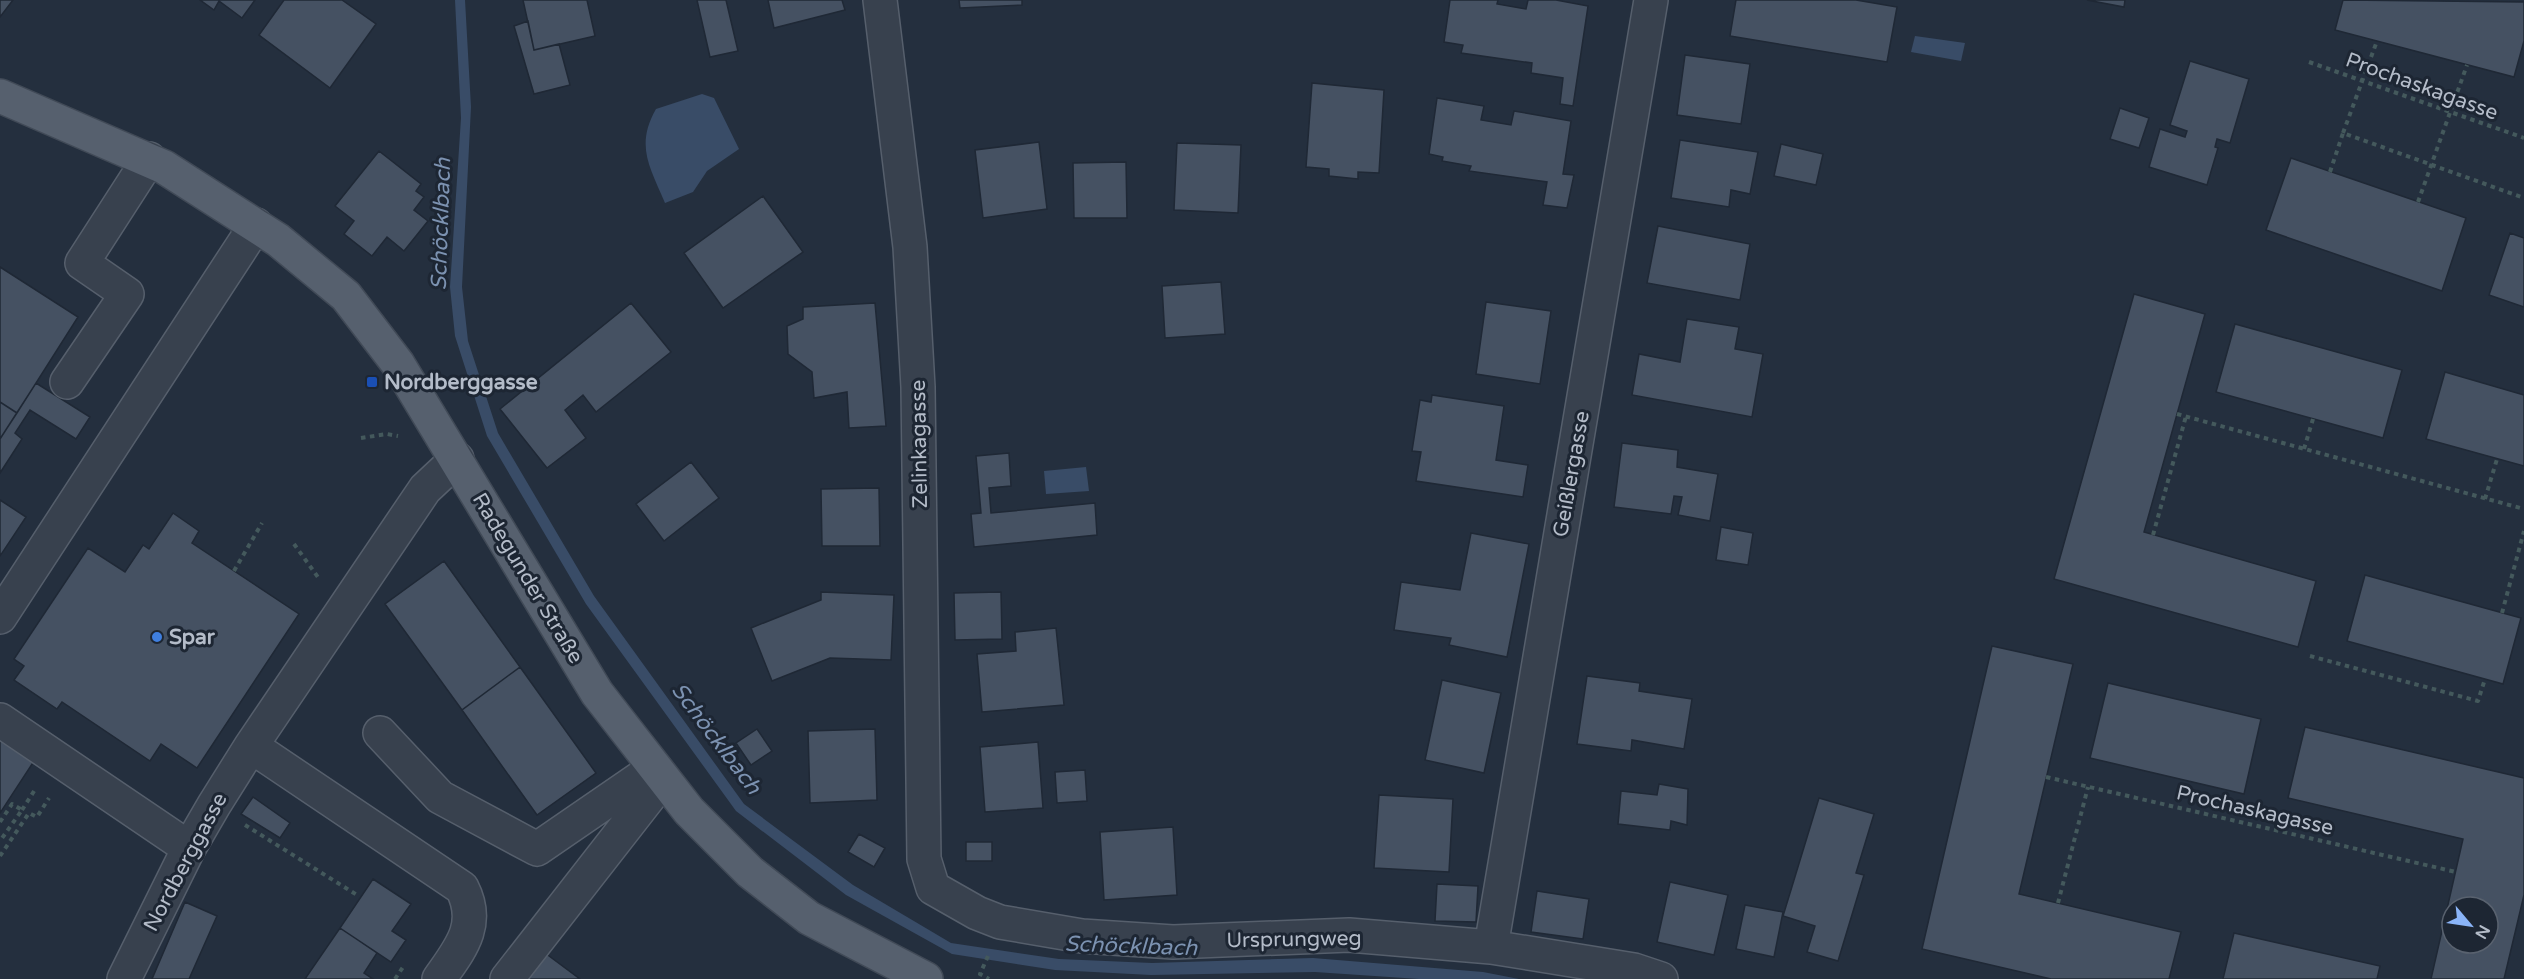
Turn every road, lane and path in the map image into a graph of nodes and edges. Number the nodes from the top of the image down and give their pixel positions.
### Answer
1 (880, 0) edge
2 (1651, 0) edge
3 (2378, 41) dead end
4 (2309, 62) dead end
5 (2467, 65) dead end
6 (2363, 80) junction
7 (0, 96) edge
8 (2450, 112) junction
9 (2343, 133) junction
10 (2524, 138) edge
11 (149, 159) junction
12 (2431, 165) junction
13 (2330, 172) dead end
14 (2524, 198) edge
15 (2418, 202) dead end
16 (256, 225) junction
17 (67, 382) dead end
18 (2177, 414) dead end
19 (2186, 416) junction
20 (2313, 419) dead end
21 (361, 438) dead end
22 (407, 438) dead end
23 (2304, 449) junction
24 (457, 459) junction
25 (2497, 459) dead end
26 (2485, 499) junction
27 (2524, 509) edge
28 (262, 524) dead end
29 (2524, 531) edge
30 (2153, 535) dead end
31 (234, 571) dead end
32 (2502, 613) dead end
33 (0, 617) edge
34 (2310, 656) dead end
35 (2485, 679) dead end
36 (0, 720) edge
37 (380, 733) dead end
38 (250, 746) junction
39 (69, 767) junction
40 (659, 773) junction
41 (2046, 777) dead end
42 (2088, 787) junction
43 (214, 805) junction
44 (0, 822) edge
45 (0, 842) edge
46 (189, 848) junction
47 (0, 856) edge
48 (2456, 872) dead end
49 (933, 888) joint
50 (357, 895) dead end
51 (2058, 903) dead end
52 (1491, 947) junction
53 (983, 969) dead end
54 (124, 979) edge
55 (439, 979) edge
56 (507, 979) edge
57 (927, 979) edge
58 (989, 979) edge
59 (1660, 979) edge

1 - 49 street, Zelinkagasse
2 - 52 street, Geißlergasse
3 - 6 path
4 - 6 path, Prochaskagasse
5 - 8 path
6 - 8 path, Prochaskagasse
6 - 9 path
7 - 11 main road, Radegunder Straße
8 - 10 path, Prochaskagasse
8 - 12 path
9 - 12 path
9 - 13 path
11 - 16 main road, Radegunder Straße
11 - 17 street
12 - 14 path
12 - 15 path
16 - 24 main road, Radegunder Straße
16 - 33 street
18 - 19 path
19 - 23 path
19 - 30 path
20 - 23 path
21 - 22 path
23 - 26 path
24 - 38 street, Nordberggasse
24 - 40 main road, Radegunder Straße
25 - 26 path
26 - 27 path
28 - 31 path
29 - 32 path
34 - 35 path
36 - 39 street
37 - 40 street
38 - 43 street, Nordberggasse
38 - 55 street
39 - 46 street
39 - 47 path
40 - 56 street
40 - 57 main road, Radegunder Straße
41 - 42 path, Prochaskagasse
42 - 48 path, Prochaskagasse
42 - 51 path
43 - 46 street, Nordberggasse
43 - 50 path
44 - 45 path
46 - 54 street, Nordberggasse
49 - 52 street, Ursprungweg
52 - 59 street, Ursprungweg
53 - 58 path

